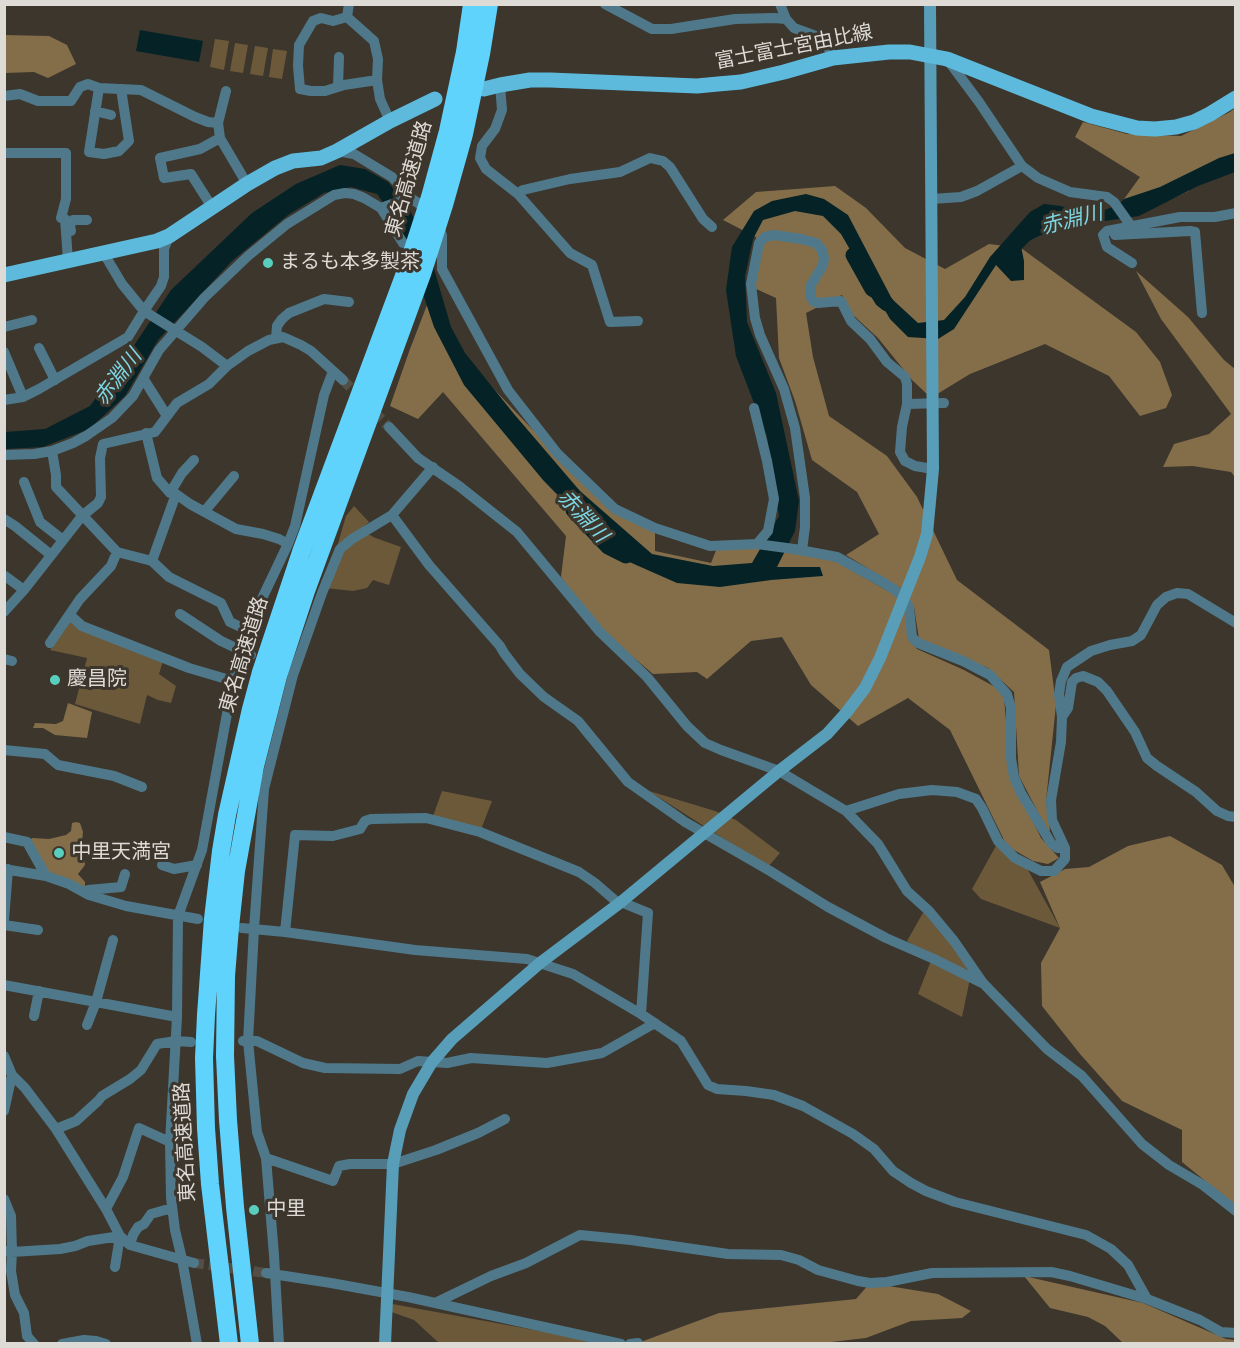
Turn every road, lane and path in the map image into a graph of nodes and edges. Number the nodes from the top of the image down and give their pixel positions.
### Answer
1 (349, 4) edge
2 (472, 4) edge
3 (489, 4) edge
4 (605, 4) edge
5 (780, 4) edge
6 (930, 4) edge
7 (347, 17) junction
8 (786, 20) junction
9 (473, 53) junction
10 (930, 55) junction
11 (339, 57) dead end
12 (833, 58) junction
13 (947, 59) junction
14 (377, 80) junction
15 (500, 85) junction
16 (338, 87) junction
17 (99, 88) junction
18 (121, 89) junction
19 (484, 89) dead end
20 (225, 91) dead end
21 (4, 96) edge
22 (1236, 98) edge
23 (435, 99) dead end
24 (95, 111) junction
25 (111, 115) dead end
26 (390, 121) junction
27 (218, 123) junction
28 (220, 138) junction
29 (337, 151) junction
30 (4, 153) edge
31 (1022, 166) junction
32 (247, 184) junction
33 (518, 194) junction
34 (408, 199) junction
35 (932, 199) junction
36 (212, 207) junction
37 (381, 208) junction
38 (1236, 213) edge
39 (87, 220) dead end
40 (1129, 224) junction
41 (712, 227) dead end
42 (1103, 235) junction
43 (169, 236) junction
44 (403, 243) dead end
45 (103, 252) junction
46 (71, 259) junction
47 (1132, 263) dead end
48 (4, 275) edge
49 (349, 303) dead end
50 (144, 311) junction
51 (1202, 313) dead end
52 (32, 320) dead end
53 (638, 321) dead end
54 (4, 327) edge
55 (176, 331) junction
56 (276, 338) junction
57 (39, 348) dead end
58 (4, 352) edge
59 (382, 362) junction
60 (227, 366) junction
61 (333, 371) junction
62 (143, 378) junction
63 (56, 380) junction
64 (343, 380) tunnel mouth
65 (23, 397) junction
66 (4, 400) edge
67 (944, 403) dead end
68 (907, 404) junction
69 (754, 408) dead end
70 (167, 416) junction
71 (390, 427) tunnel mouth
72 (146, 433) junction
73 (52, 451) junction
74 (4, 455) edge
75 (194, 460) dead end
76 (433, 467) junction
77 (933, 469) junction
78 (234, 476) dead end
79 (24, 482) dead end
80 (173, 493) junction
81 (204, 512) junction
82 (392, 514) junction
83 (82, 516) junction
84 (4, 519) edge
85 (63, 540) junction
86 (288, 544) junction
87 (757, 544) junction
88 (798, 550) junction
89 (117, 552) junction
90 (51, 555) junction
91 (152, 561) junction
92 (5, 576) edge
93 (24, 590) junction
94 (4, 612) edge
95 (180, 614) dead end
96 (70, 615) junction
97 (1236, 623) edge
98 (247, 630) junction
99 (50, 643) dead end
100 (246, 652) junction
101 (233, 681) junction
102 (1062, 717) junction
103 (4, 750) edge
104 (779, 771) junction
105 (142, 786) dead end
106 (846, 811) junction
107 (1236, 816) edge
108 (705, 833) junction
109 (4, 837) edge
110 (1065, 848) junction
111 (162, 865) dead end
112 (196, 865) junction
113 (6, 869) edge
114 (125, 874) dead end
115 (46, 876) junction
116 (86, 893) junction
117 (620, 903) junction
118 (178, 916) junction
119 (198, 919) dead end
120 (4, 920) edge
121 (4, 925) edge
122 (242, 928) dead end
123 (254, 929) junction
124 (38, 930) dead end
125 (285, 932) junction
126 (113, 940) dead end
127 (540, 963) junction
128 (983, 983) junction
129 (4, 985) edge
130 (39, 991) junction
131 (96, 1002) junction
132 (641, 1014) junction
133 (34, 1016) dead end
134 (177, 1017) junction
135 (655, 1023) junction
136 (87, 1025) dead end
137 (176, 1041) junction
138 (244, 1041) junction
139 (191, 1042) dead end
140 (4, 1056) edge
141 (432, 1062) junction
142 (8, 1075) edge
143 (4, 1111) edge
144 (506, 1119) dead end
145 (56, 1129) junction
146 (170, 1142) junction
147 (266, 1158) junction
148 (393, 1164) junction
149 (4, 1199) edge
150 (172, 1208) junction
151 (106, 1209) junction
152 (1236, 1211) edge
153 (120, 1236) junction
154 (130, 1245) junction
155 (8, 1251) edge
156 (182, 1259) junction
157 (194, 1263) tunnel mouth
158 (115, 1267) dead end
159 (270, 1273) junction
160 (10, 1296) edge
161 (1147, 1299) junction
162 (435, 1303) junction
163 (1236, 1333) edge
164 (280, 1343) edge
165 (638, 1343) edge
166 (33, 1344) edge
167 (62, 1344) edge
168 (106, 1344) edge
169 (197, 1344) edge
170 (229, 1344) edge
171 (250, 1344) edge
172 (385, 1344) edge
173 (621, 1344) edge
174 (630, 1344) edge

1 - 7 street
2 - 9 highway, 東名高速道路
3 - 9 highway, 東名高速道路
4 - 8 street
5 - 8 street
6 - 10 street
7 - 14 street
7 - 16 street
8 - 12 street
9 - 59 highway, 東名高速道路
10 - 12 main road, 富士富士宮由比線
10 - 13 main road, 富士富士宮由比線
10 - 35 street
11 - 16 street
12 - 15 main road, 富士富士宮由比線
13 - 22 main road, 富士富士宮由比線
13 - 31 street
14 - 16 street
14 - 26 street
15 - 19 main road, 富士富士宮由比線
15 - 33 street
17 - 18 street
17 - 21 street
17 - 24 street
18 - 24 street
18 - 27 street
20 - 27 street
23 - 26 main road
24 - 25 street
26 - 29 main road
27 - 28 street
28 - 32 street
28 - 36 street
29 - 32 main road
29 - 34 street
30 - 46 street
31 - 35 street
31 - 40 street
32 - 36 main road
33 - 41 street
33 - 53 street
34 - 37 street
34 - 87 street
35 - 77 street
36 - 43 main road
37 - 44 street
37 - 55 street
38 - 40 street
39 - 46 street
40 - 42 street
42 - 47 street
42 - 51 street
43 - 45 main road
43 - 50 street
45 - 46 main road
45 - 50 street
46 - 48 main road
49 - 56 street
50 - 55 street
50 - 63 street
52 - 54 street
55 - 60 street
55 - 62 street
56 - 60 street
56 - 61 street
57 - 63 street
58 - 65 street
59 - 170 highway, 東名高速道路
59 - 171 highway, 東名高速道路
60 - 70 street
61 - 64 street
61 - 86 street
62 - 70 street
62 - 73 street
63 - 65 street
65 - 66 street
67 - 68 street
68 - 77 street
68 - 88 street
69 - 87 street
70 - 72 street
71 - 76 street
72 - 80 street
72 - 83 street
73 - 74 street
73 - 83 street
75 - 80 street
76 - 82 street
76 - 104 street
77 - 104 street
78 - 81 street
79 - 85 street
80 - 81 street
80 - 91 street
81 - 86 street
82 - 108 street
82 - 123 street
83 - 85 street
83 - 89 street
84 - 90 street
85 - 90 street
86 - 98 street
87 - 88 street
88 - 110 street
89 - 91 street
89 - 96 street
90 - 93 street
91 - 98 street
92 - 93 street
93 - 94 street
95 - 100 street
96 - 99 street
96 - 101 street
97 - 102 street
98 - 100 street
100 - 101 street
101 - 112 street
102 - 107 street
102 - 110 street
103 - 105 street
104 - 106 street
104 - 108 street
106 - 110 street
106 - 128 street
108 - 117 street
108 - 128 street
109 - 115 street
111 - 112 street
112 - 118 street
113 - 115 street
113 - 120 street
114 - 116 street
115 - 116 street
116 - 118 street
117 - 125 street
117 - 127 street
117 - 132 street
118 - 119 street
118 - 134 street
121 - 124 street
122 - 123 street
123 - 125 street
123 - 138 street
125 - 127 street
126 - 131 street
127 - 132 street
127 - 141 street
128 - 152 street
129 - 130 street
130 - 131 street
130 - 133 street
131 - 134 street
131 - 136 street
132 - 135 street
134 - 137 street
135 - 141 street
135 - 161 street
137 - 139 street
137 - 145 street
137 - 146 street
138 - 141 street
138 - 147 street
140 - 142 street
141 - 148 street
142 - 143 street
142 - 145 street
144 - 148 street
145 - 151 street
146 - 150 street
146 - 151 street
147 - 148 street
147 - 159 street
148 - 172 street
149 - 155 street
150 - 154 street
150 - 156 street
151 - 153 street
153 - 154 street
153 - 155 street
153 - 158 street
154 - 156 street
155 - 160 street
156 - 157 street
156 - 169 street
159 - 162 street
159 - 164 street
160 - 166 street
161 - 162 street
161 - 163 street
162 - 173 street
165 - 174 street
167 - 168 street

